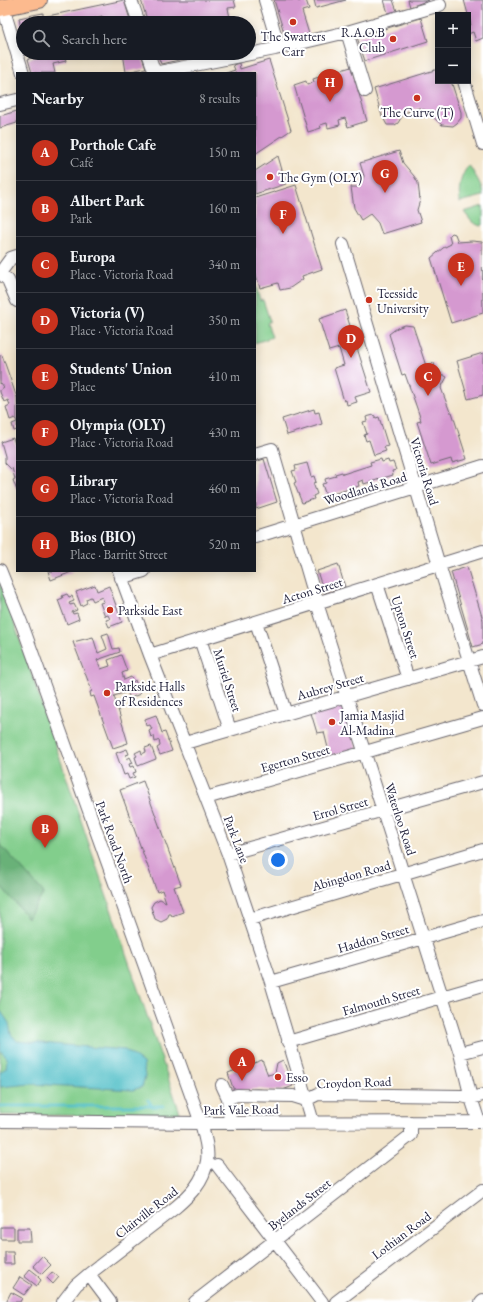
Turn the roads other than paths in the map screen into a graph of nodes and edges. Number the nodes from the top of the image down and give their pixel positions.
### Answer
1 (39, 0) edge
2 (131, 0) edge
3 (265, 0) edge
4 (441, 7) edge
5 (1, 8) edge
6 (137, 16) edge
7 (347, 32) junction
8 (279, 48) junction
9 (16, 52) edge
10 (256, 53) edge
11 (19, 60) edge
12 (150, 60) edge
13 (219, 60) edge
14 (23, 72) edge
15 (154, 72) edge
16 (159, 72) edge
17 (465, 84) edge
18 (365, 91) dead end
19 (16, 100) edge
20 (0, 104) edge
21 (483, 144) edge
22 (343, 244) dead end
23 (16, 256) edge
24 (0, 273) edge
25 (16, 299) edge
26 (256, 454) edge
27 (483, 466) edge
28 (416, 487) junction
29 (294, 525) junction
30 (256, 537) edge
31 (483, 551) edge
32 (439, 565) junction
33 (0, 570) edge
34 (138, 572) edge
35 (120, 575) edge
36 (377, 584) junction
37 (317, 603) junction
38 (256, 622) junction
39 (200, 639) junction
40 (150, 655) junction
41 (483, 657) edge
42 (469, 661) junction
43 (408, 679) junction
44 (347, 696) junction
45 (483, 705) edge
46 (286, 714) junction
47 (483, 718) edge
48 (230, 730) junction
49 (185, 743) junction
50 (365, 752) junction
51 (483, 782) edge
52 (206, 798) junction
53 (383, 810) junction
54 (483, 850) edge
55 (228, 854) junction
56 (403, 874) junction
57 (250, 919) junction
58 (483, 921) edge
59 (424, 938) junction
60 (271, 982) junction
61 (483, 985) edge
62 (442, 997) junction
63 (288, 1042) junction
64 (483, 1047) edge
65 (460, 1053) junction
66 (222, 1085) dead end
67 (477, 1097) edge
68 (228, 1098) junction
69 (306, 1100) junction
70 (0, 1121) edge
71 (313, 1122) junction
72 (411, 1122) junction
73 (481, 1122) edge
74 (201, 1123) junction
75 (230, 1123) junction
76 (217, 1165) dead end
77 (483, 1190) edge
78 (274, 1241) junction
79 (89, 1274) junction
80 (483, 1300) edge
81 (63, 1302) edge
82 (110, 1302) edge
83 (194, 1302) edge
84 (322, 1302) edge
85 (336, 1302) edge
86 (480, 1302) edge

1 - 5 main road
2 - 6 street
3 - 8 street
4 - 7 street
5 - 9 street
7 - 8 street
7 - 18 street
8 - 10 street
11 - 14 street
12 - 15 street
13 - 16 street
17 - 21 street
19 - 20 street
22 - 28 street, Victoria Road
23 - 24 street
24 - 25 street
26 - 29 street, Waterloo Road
27 - 28 street, Woodlands Road
28 - 29 street, Woodlands Road
28 - 32 street, Victoria Road
29 - 30 street, Woodlands Road
29 - 37 street, Waterloo Road
31 - 32 street, Acton Street
32 - 36 street, Acton Street
32 - 42 street, Victoria Road
33 - 74 street, Park Road North
34 - 35 street
35 - 40 street, Park Lane
36 - 37 street, Acton Street
36 - 43 street, Upton Street
37 - 38 street, Acton Street
37 - 44 street, Waterloo Road
38 - 39 street, Acton Street
38 - 46 street
39 - 40 street, Acton Street
39 - 48 street, Muriel Street
40 - 49 street, Park Lane
41 - 42 street, Aubrey Street
42 - 43 street, Aubrey Street
42 - 45 street, Victoria Road
43 - 44 street, Aubrey Street
44 - 46 street, Aubrey Street
44 - 50 street, Waterloo Road
46 - 48 street, Aubrey Street
47 - 50 street, Egerton Street
48 - 49 street, Aubrey Street
49 - 52 street, Park Lane
50 - 52 street, Egerton Street
50 - 53 street, Waterloo Road
51 - 53 street, Errol Street
52 - 55 street, Park Lane
53 - 55 street, Errol Street
53 - 56 street, Waterloo Road
54 - 56 street, Abingdon Road
55 - 57 street, Park Lane
56 - 57 street, Abingdon Road
56 - 59 street, Waterloo Road
57 - 60 street, Park Lane
58 - 59 street, Haddon Street
59 - 60 street, Haddon Street
59 - 62 street, Waterloo Road
60 - 63 street, Park Lane
61 - 62 street, Falmouth Street
62 - 63 street, Falmouth Street
62 - 65 street, Waterloo Road
63 - 69 street, Park Lane
64 - 65 street
65 - 67 street, Waterloo Road
66 - 68 street
67 - 69 street, Croydon Road
67 - 73 street, Waterloo Road
68 - 69 street, Croydon Road
68 - 75 street
69 - 71 street, Park Lane
70 - 74 street, Park Vale Road
71 - 72 street, Park Vale Road
71 - 75 street, Park Vale Road
72 - 73 street, Park Vale Road
72 - 78 street, Byelands Street
74 - 75 street, Park Vale Road
74 - 79 street, Clairville Road
76 - 78 street
77 - 85 street, Lothian Road
78 - 83 street, Byelands Street
78 - 84 street
79 - 81 street, Clairville Road
79 - 82 street
80 - 86 street

